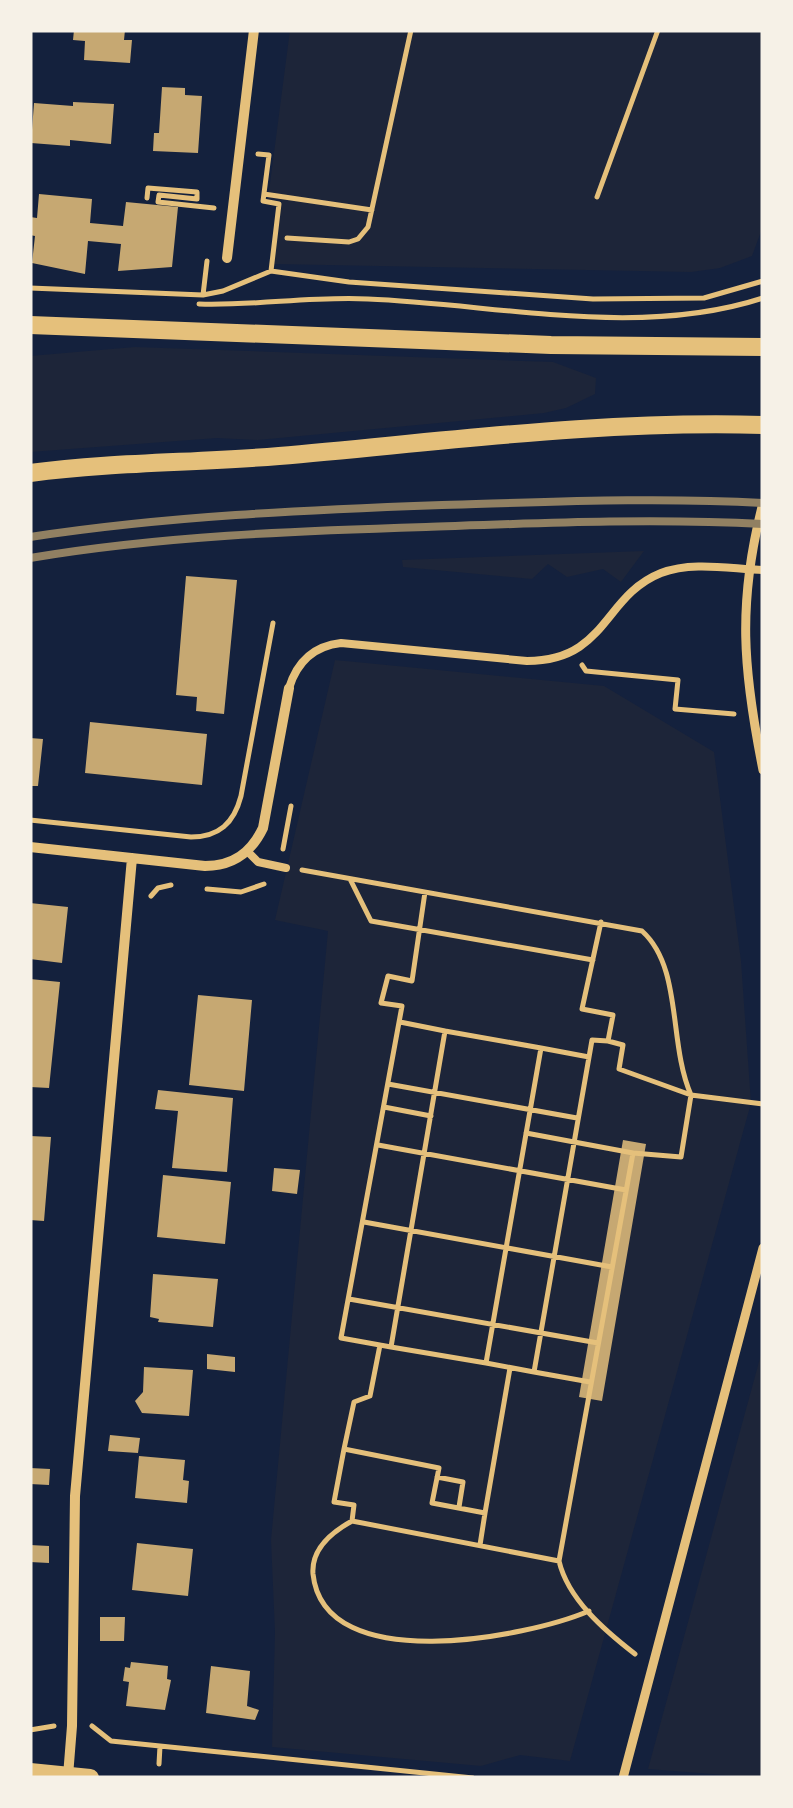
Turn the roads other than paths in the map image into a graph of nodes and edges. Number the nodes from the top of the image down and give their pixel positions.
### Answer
1 (254, 30) edge
2 (227, 258) road end
3 (30, 325) edge
4 (763, 347) edge
5 (758, 425) edge
6 (30, 473) edge
7 (763, 503) edge
8 (763, 570) edge
9 (289, 688) joint
10 (763, 770) edge
11 (30, 847) edge
12 (247, 852) junction
13 (132, 858) junction
14 (286, 868) road end
15 (763, 1248) edge
16 (30, 1772) edge
17 (68, 1777) edge
18 (90, 1778) edge
19 (623, 1778) edge

1 - 2 street
3 - 4 street
5 - 6 street
7 - 10 street
8 - 9 lane
9 - 12 street
11 - 13 street
12 - 13 street
12 - 14 lane
13 - 17 street
15 - 19 street
16 - 17 street
17 - 18 street

